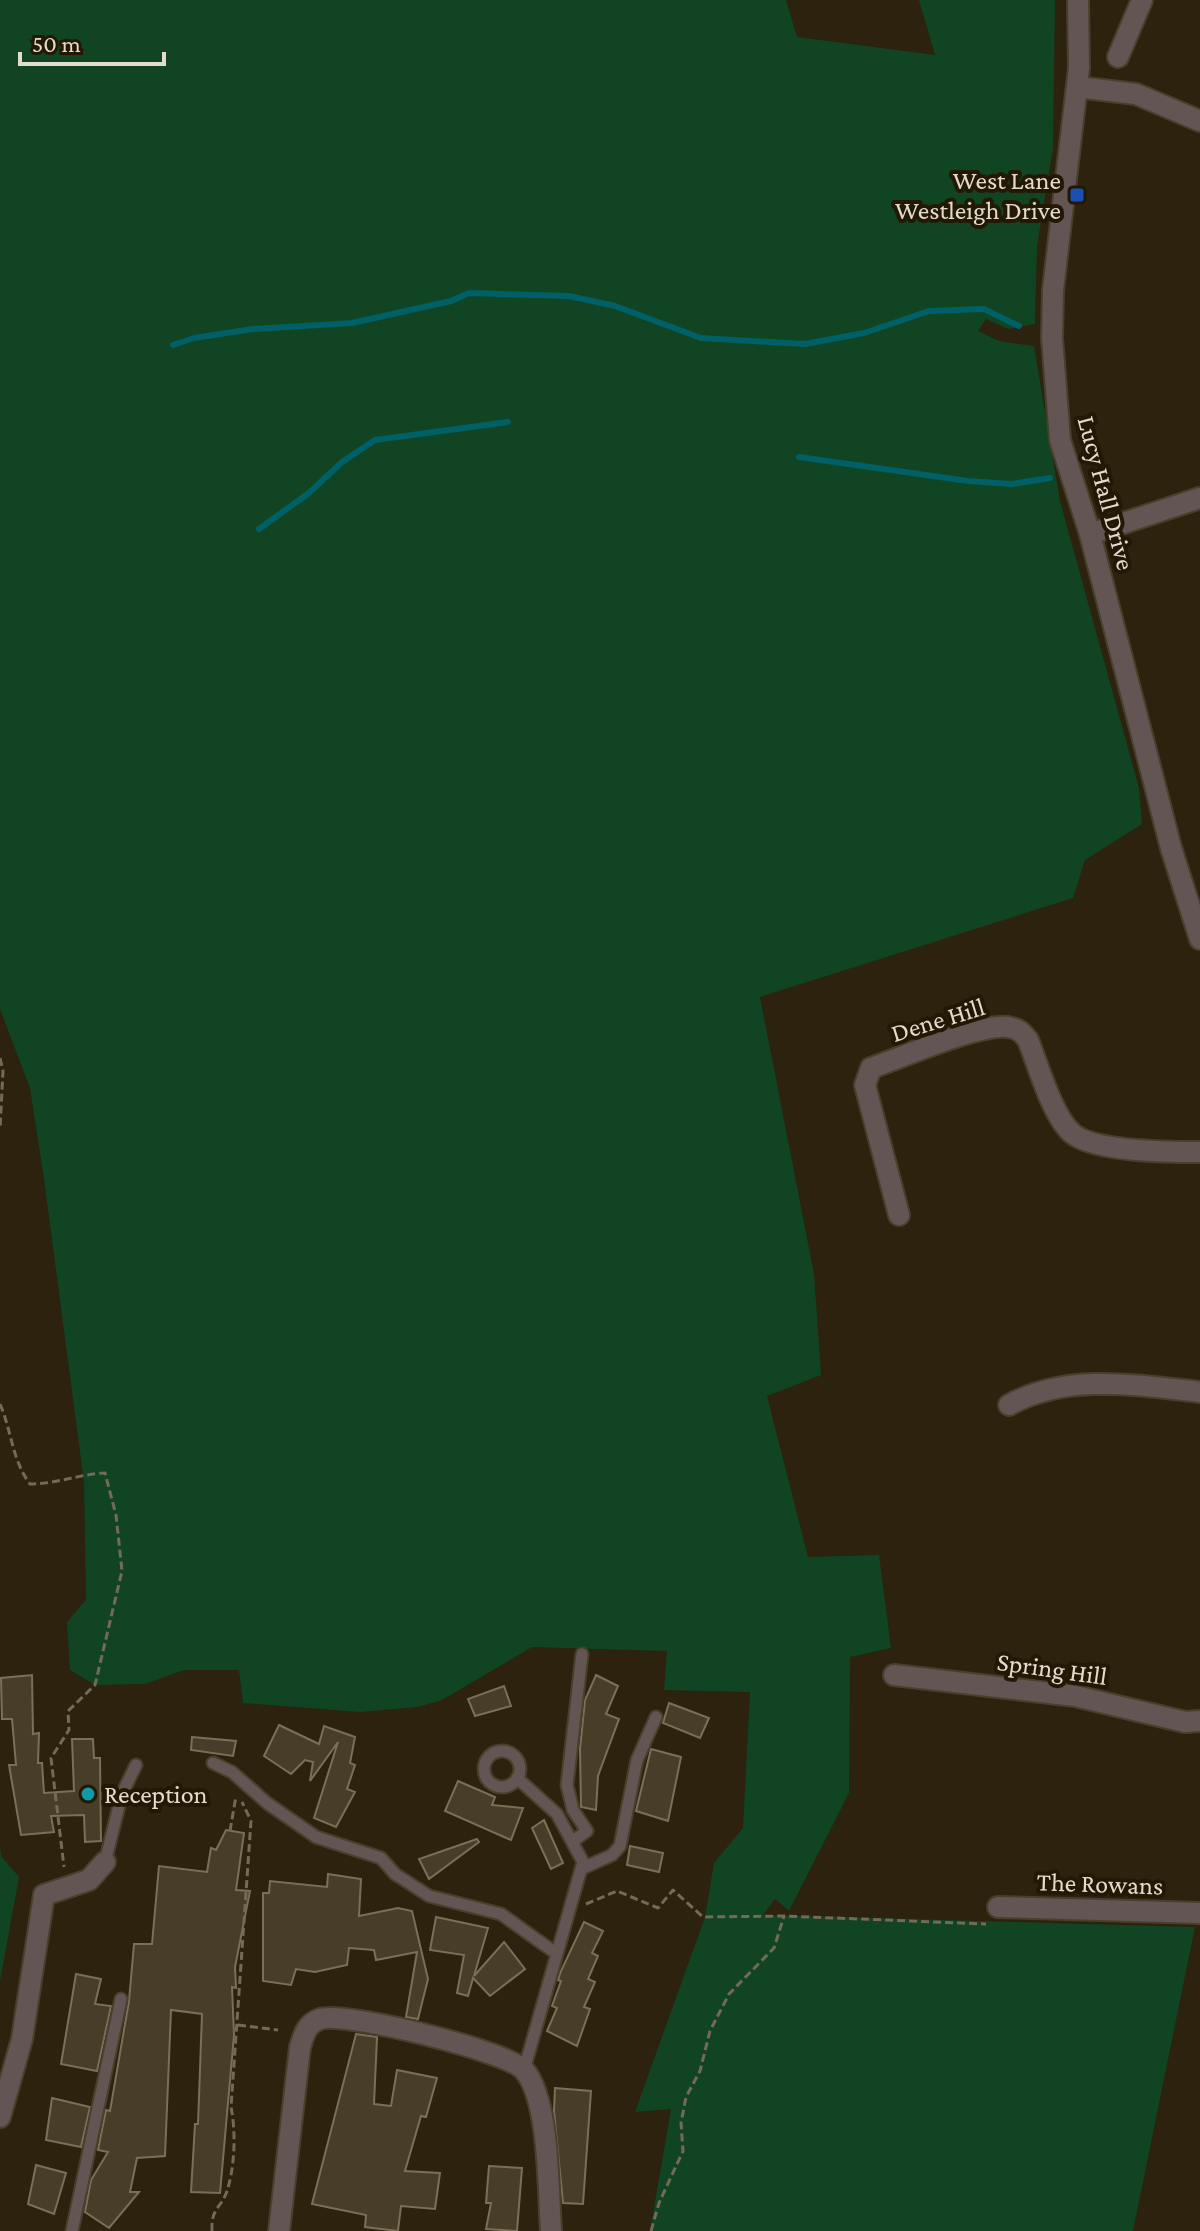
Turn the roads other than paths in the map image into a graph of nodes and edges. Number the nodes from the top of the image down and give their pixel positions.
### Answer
1 (1078, 0) edge
2 (1142, 0) edge
3 (1118, 57) dead end
4 (1077, 87) junction
5 (1200, 121) edge
6 (1200, 498) edge
7 (1090, 534) junction
8 (1200, 938) edge
9 (1200, 1152) edge
10 (899, 1215) dead end
11 (1200, 1392) edge
12 (1009, 1405) dead end
13 (582, 1654) dead end
14 (894, 1675) dead end
15 (656, 1717) dead end
16 (1200, 1721) edge
17 (213, 1763) dead end
18 (136, 1765) dead end
19 (517, 1778) dead end
20 (573, 1841) junction
21 (105, 1862) joint
22 (581, 1869) junction
23 (998, 1907) road end
24 (1200, 1913) edge
25 (557, 1954) junction
26 (121, 1999) dead end
27 (524, 2070) junction
28 (0, 2117) edge
29 (72, 2231) edge
30 (279, 2231) edge
31 (551, 2231) edge

1 - 4 street, Lucy Hall Drive
2 - 3 street
4 - 5 street
4 - 7 street, Lucy Hall Drive
6 - 7 street
7 - 8 street, Lucy Hall Drive
9 - 10 street, Dene Hill
11 - 12 street
13 - 20 lane
14 - 16 street, Spring Hill
15 - 22 lane
17 - 25 lane
18 - 21 lane
19 - 20 lane
20 - 22 lane
21 - 28 street
22 - 25 lane
23 - 24 street, The Rowans
25 - 27 lane
26 - 29 lane
27 - 30 street
27 - 31 street

